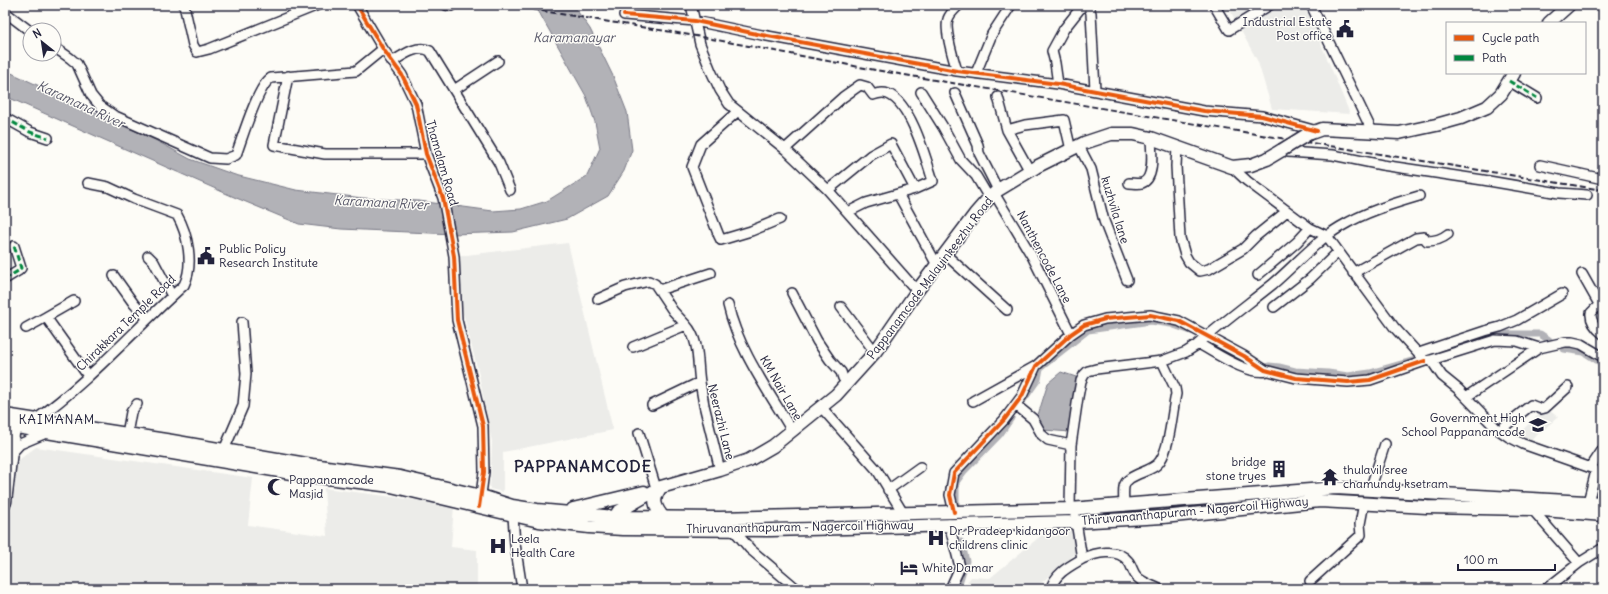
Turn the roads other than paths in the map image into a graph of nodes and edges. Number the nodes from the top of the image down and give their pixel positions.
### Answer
1 (184, 5) edge
2 (318, 5) edge
3 (357, 5) edge
4 (691, 5) edge
5 (960, 5) edge
6 (1011, 5) edge
7 (1083, 5) edge
8 (1088, 5) edge
9 (1214, 5) edge
10 (1270, 5) edge
11 (1311, 5) edge
12 (1570, 5) edge
13 (5, 12) edge
14 (624, 15) dead end
15 (695, 21) junction
16 (1550, 22) edge
17 (22, 25) edge
18 (383, 49) junction
19 (62, 52) edge
20 (498, 61) dead end
21 (392, 62) junction
22 (957, 71) junction
23 (976, 73) junction
24 (288, 76) junction
25 (1511, 77) edge
26 (1058, 84) junction
27 (454, 90) junction
28 (1095, 90) junction
29 (921, 92) dead end
30 (955, 93) dead end
31 (998, 97) dead end
32 (1537, 98) dead end
33 (738, 111) junction
34 (5, 118) edge
35 (1007, 130) junction
36 (1372, 131) junction
37 (1313, 132) junction
38 (48, 138) dead end
39 (1151, 138) junction
40 (1178, 147) junction
41 (1075, 148) junction
42 (785, 149) junction
43 (1281, 150) junction
44 (426, 154) junction
45 (1540, 165) dead end
46 (1028, 166) dead end
47 (1232, 167) junction
48 (1603, 179) edge
49 (88, 183) dead end
50 (1129, 183) dead end
51 (915, 189) junction
52 (510, 190) dead end
53 (828, 190) junction
54 (898, 194) junction
55 (994, 194) junction
56 (1587, 195) dead end
57 (1419, 196) dead end
58 (1287, 211) junction
59 (848, 212) junction
60 (780, 219) dead end
61 (1310, 228) junction
62 (1448, 234) dead end
63 (1327, 236) junction
64 (14, 246) dead end
65 (1338, 252) junction
66 (945, 254) junction
67 (148, 256) dead end
68 (937, 265) junction
69 (711, 273) dead end
70 (1353, 273) junction
71 (1582, 274) dead end
72 (1258, 275) dead end
73 (114, 276) dead end
74 (5, 278) edge
75 (1128, 280) dead end
76 (659, 290) junction
77 (917, 291) junction
78 (792, 293) dead end
79 (1562, 294) dead end
80 (172, 296) junction
81 (598, 299) dead end
82 (74, 301) dead end
83 (1601, 302) edge
84 (728, 305) dead end
85 (841, 307) dead end
86 (1274, 307) dead end
87 (1008, 310) dead end
88 (46, 317) junction
89 (148, 320) junction
90 (242, 322) dead end
91 (686, 326) junction
92 (26, 328) dead end
93 (1071, 334) junction
94 (1603, 334) edge
95 (1207, 337) junction
96 (1198, 344) junction
97 (633, 347) dead end
98 (1539, 348) junction
99 (876, 352) junction
100 (1419, 353) junction
101 (1603, 357) edge
102 (1428, 360) junction
103 (1162, 361) junction
104 (1036, 366) junction
105 (1268, 371) junction
106 (88, 376) junction
107 (700, 382) junction
108 (848, 382) junction
109 (1568, 387) dead end
110 (1466, 397) junction
111 (973, 401) dead end
112 (137, 404) dead end
113 (652, 405) dead end
114 (1016, 405) junction
115 (821, 407) junction
116 (35, 420) junction
117 (10, 421) edge
118 (1500, 430) junction
119 (792, 431) junction
120 (48, 432) junction
121 (639, 433) dead end
122 (127, 434) junction
123 (5, 442) edge
124 (1385, 444) dead end
125 (1071, 445) junction
126 (1603, 449) edge
127 (224, 450) junction
128 (10, 454) junction
129 (920, 467) dead end
130 (1592, 467) junction
131 (720, 470) junction
132 (659, 488) junction
133 (888, 490) junction
134 (1370, 490) junction
135 (609, 501) junction
136 (5, 502) edge
137 (480, 502) junction
138 (1588, 502) junction
139 (1364, 503) junction
140 (1603, 503) edge
141 (1124, 506) junction
142 (1072, 509) junction
143 (1532, 509) junction
144 (552, 512) junction
145 (954, 512) junction
146 (903, 513) junction
147 (513, 516) junction
148 (612, 516) junction
149 (1603, 516) edge
150 (664, 518) junction
151 (1076, 522) junction
152 (949, 524) junction
153 (608, 528) junction
154 (733, 530) junction
155 (1603, 548) edge
156 (1082, 559) junction
157 (1579, 563) junction
158 (1310, 581) dead end
159 (791, 587) edge
160 (522, 589) edge
161 (950, 589) edge
162 (1051, 589) edge
163 (1159, 589) edge
164 (1546, 589) edge

1 - 2 street
3 - 18 street, Thamalam Road
4 - 15 street
5 - 22 street
6 - 23 street
7 - 26 street
8 - 28 street
9 - 10 street
11 - 36 street
12 - 16 main road
13 - 17 street
14 - 15 street
15 - 22 street
15 - 33 street
18 - 21 street, Thamalam Road
18 - 24 street
19 - 24 street
20 - 27 street
21 - 27 street
21 - 44 street, Thamalam Road
22 - 23 street
23 - 26 street
24 - 44 street
25 - 32 street
25 - 36 main road
26 - 28 street
27 - 52 street
28 - 37 street
29 - 55 street
30 - 55 street
31 - 35 street
33 - 42 street
33 - 60 street
34 - 38 street
35 - 41 street, kuzhvila lane
35 - 46 street
36 - 37 main road
37 - 43 main road, Pappanamcode Malayinkeezhu Road, bridge
39 - 40 main road, Pappanamcode Malayinkeezhu Road
39 - 41 main road, Pappanamcode Malayinkeezhu Road
39 - 50 street
40 - 47 main road, Pappanamcode Malayinkeezhu Road
40 - 58 street
41 - 55 main road, Pappanamcode Malayinkeezhu Road
41 - 75 street, kuzhvila lane
42 - 51 street
42 - 53 street
43 - 47 main road, Pappanamcode Malayinkeezhu Road
43 - 56 street
44 - 137 street, Thamalam Road
45 - 48 street
47 - 58 street
49 - 80 street, Chirakkara Temple Road
51 - 53 street
51 - 54 street
53 - 59 street
54 - 59 street
54 - 68 street
55 - 66 main road, Pappanamcode Malayinkeezhu Road
55 - 93 street, Nanthencode Lane
57 - 63 street
58 - 61 street
59 - 77 street
61 - 63 street
61 - 72 street
62 - 70 street
63 - 65 street
63 - 95 street
64 - 74 street
65 - 70 street
65 - 86 street
66 - 68 main road, Pappanamcode Malayinkeezhu Road
66 - 87 street
67 - 80 street
68 - 77 main road, Pappanamcode Malayinkeezhu Road
69 - 76 street
70 - 100 street
71 - 83 street
73 - 89 street
76 - 81 street
76 - 91 street
77 - 99 main road, Pappanamcode Malayinkeezhu Road
78 - 108 street
79 - 100 street
80 - 89 street, Chirakkara Temple Road
82 - 88 street
83 - 94 street
84 - 119 street, KM Nair Lane
85 - 99 street
88 - 92 street
88 - 106 street
89 - 106 street, Chirakkara Temple Road
90 - 127 street
91 - 97 street
91 - 107 street
93 - 95 street
93 - 104 street
95 - 96 street
95 - 105 street
96 - 103 street
96 - 105 street
98 - 101 street
98 - 102 street
98 - 110 street
99 - 108 main road, Pappanamcode Malayinkeezhu Road
100 - 102 street
102 - 105 street
102 - 110 street
103 - 125 street
103 - 141 street
104 - 111 street
104 - 114 street
106 - 116 street, Chirakkara Temple Road
107 - 113 street, Neerazhi Lane
107 - 131 street, Neerazhi Lane
108 - 115 main road, Pappanamcode Malayinkeezhu Road
109 - 118 street
110 - 118 street
112 - 122 street
114 - 125 street
114 - 145 street
115 - 119 main road, Pappanamcode Malayinkeezhu Road
115 - 133 street
116 - 117 main road, Thiruvananthapuram - Nagercoil Highway
116 - 122 main road, Thiruvananthapuram - Nagercoil Highway
117 - 120 main road, Thiruvananthapuram - Nagercoil Highway
117 - 128 main road
118 - 130 street
119 - 131 main road, Pappanamcode Malayinkeezhu Road
120 - 128 street
120 - 137 main road, Thiruvananthapuram - Nagercoil Highway
121 - 132 street
122 - 127 main road, Thiruvananthapuram - Nagercoil Highway
123 - 128 street
124 - 134 street
125 - 142 street
126 - 130 street
127 - 137 main road, Thiruvananthapuram - Nagercoil Highway
128 - 136 main road
129 - 133 street
130 - 138 street
131 - 132 main road, Pappanamcode Malayinkeezhu Road
132 - 135 main road
132 - 148 main road, Pappanamcode Malayinkeezhu Road
132 - 150 main road
133 - 146 street
134 - 138 main road, Thiruvananthapuram - Nagercoil Highway
134 - 141 main road, Thiruvananthapuram - Nagercoil Highway
135 - 144 main road
135 - 148 main road
137 - 144 main road, Thiruvananthapuram - Nagercoil Highway
137 - 147 main road, Thiruvananthapuram - Nagercoil Highway
138 - 140 main road, Thiruvananthapuram - Nagercoil Highway
139 - 143 main road, Thiruvananthapuram - Nagercoil Highway
139 - 151 main road, Thiruvananthapuram - Nagercoil Highway
139 - 158 street
141 - 142 main road, Thiruvananthapuram - Nagercoil Highway
142 - 145 main road, Thiruvananthapuram - Nagercoil Highway
142 - 151 street
143 - 149 main road, Thiruvananthapuram - Nagercoil Highway
143 - 157 street
144 - 148 main road, Thiruvananthapuram - Nagercoil Highway
145 - 146 main road, Thiruvananthapuram - Nagercoil Highway
146 - 150 main road, Thiruvananthapuram - Nagercoil Highway
147 - 153 main road, Thiruvananthapuram - Nagercoil Highway
147 - 160 street
148 - 150 main road, Thiruvananthapuram - Nagercoil Highway
148 - 153 main road
151 - 152 main road, Thiruvananthapuram - Nagercoil Highway
151 - 156 street
152 - 154 main road, Thiruvananthapuram - Nagercoil Highway
152 - 161 street
153 - 154 main road, Thiruvananthapuram - Nagercoil Highway
154 - 159 street
155 - 157 street
156 - 162 street
156 - 163 street
157 - 164 street

